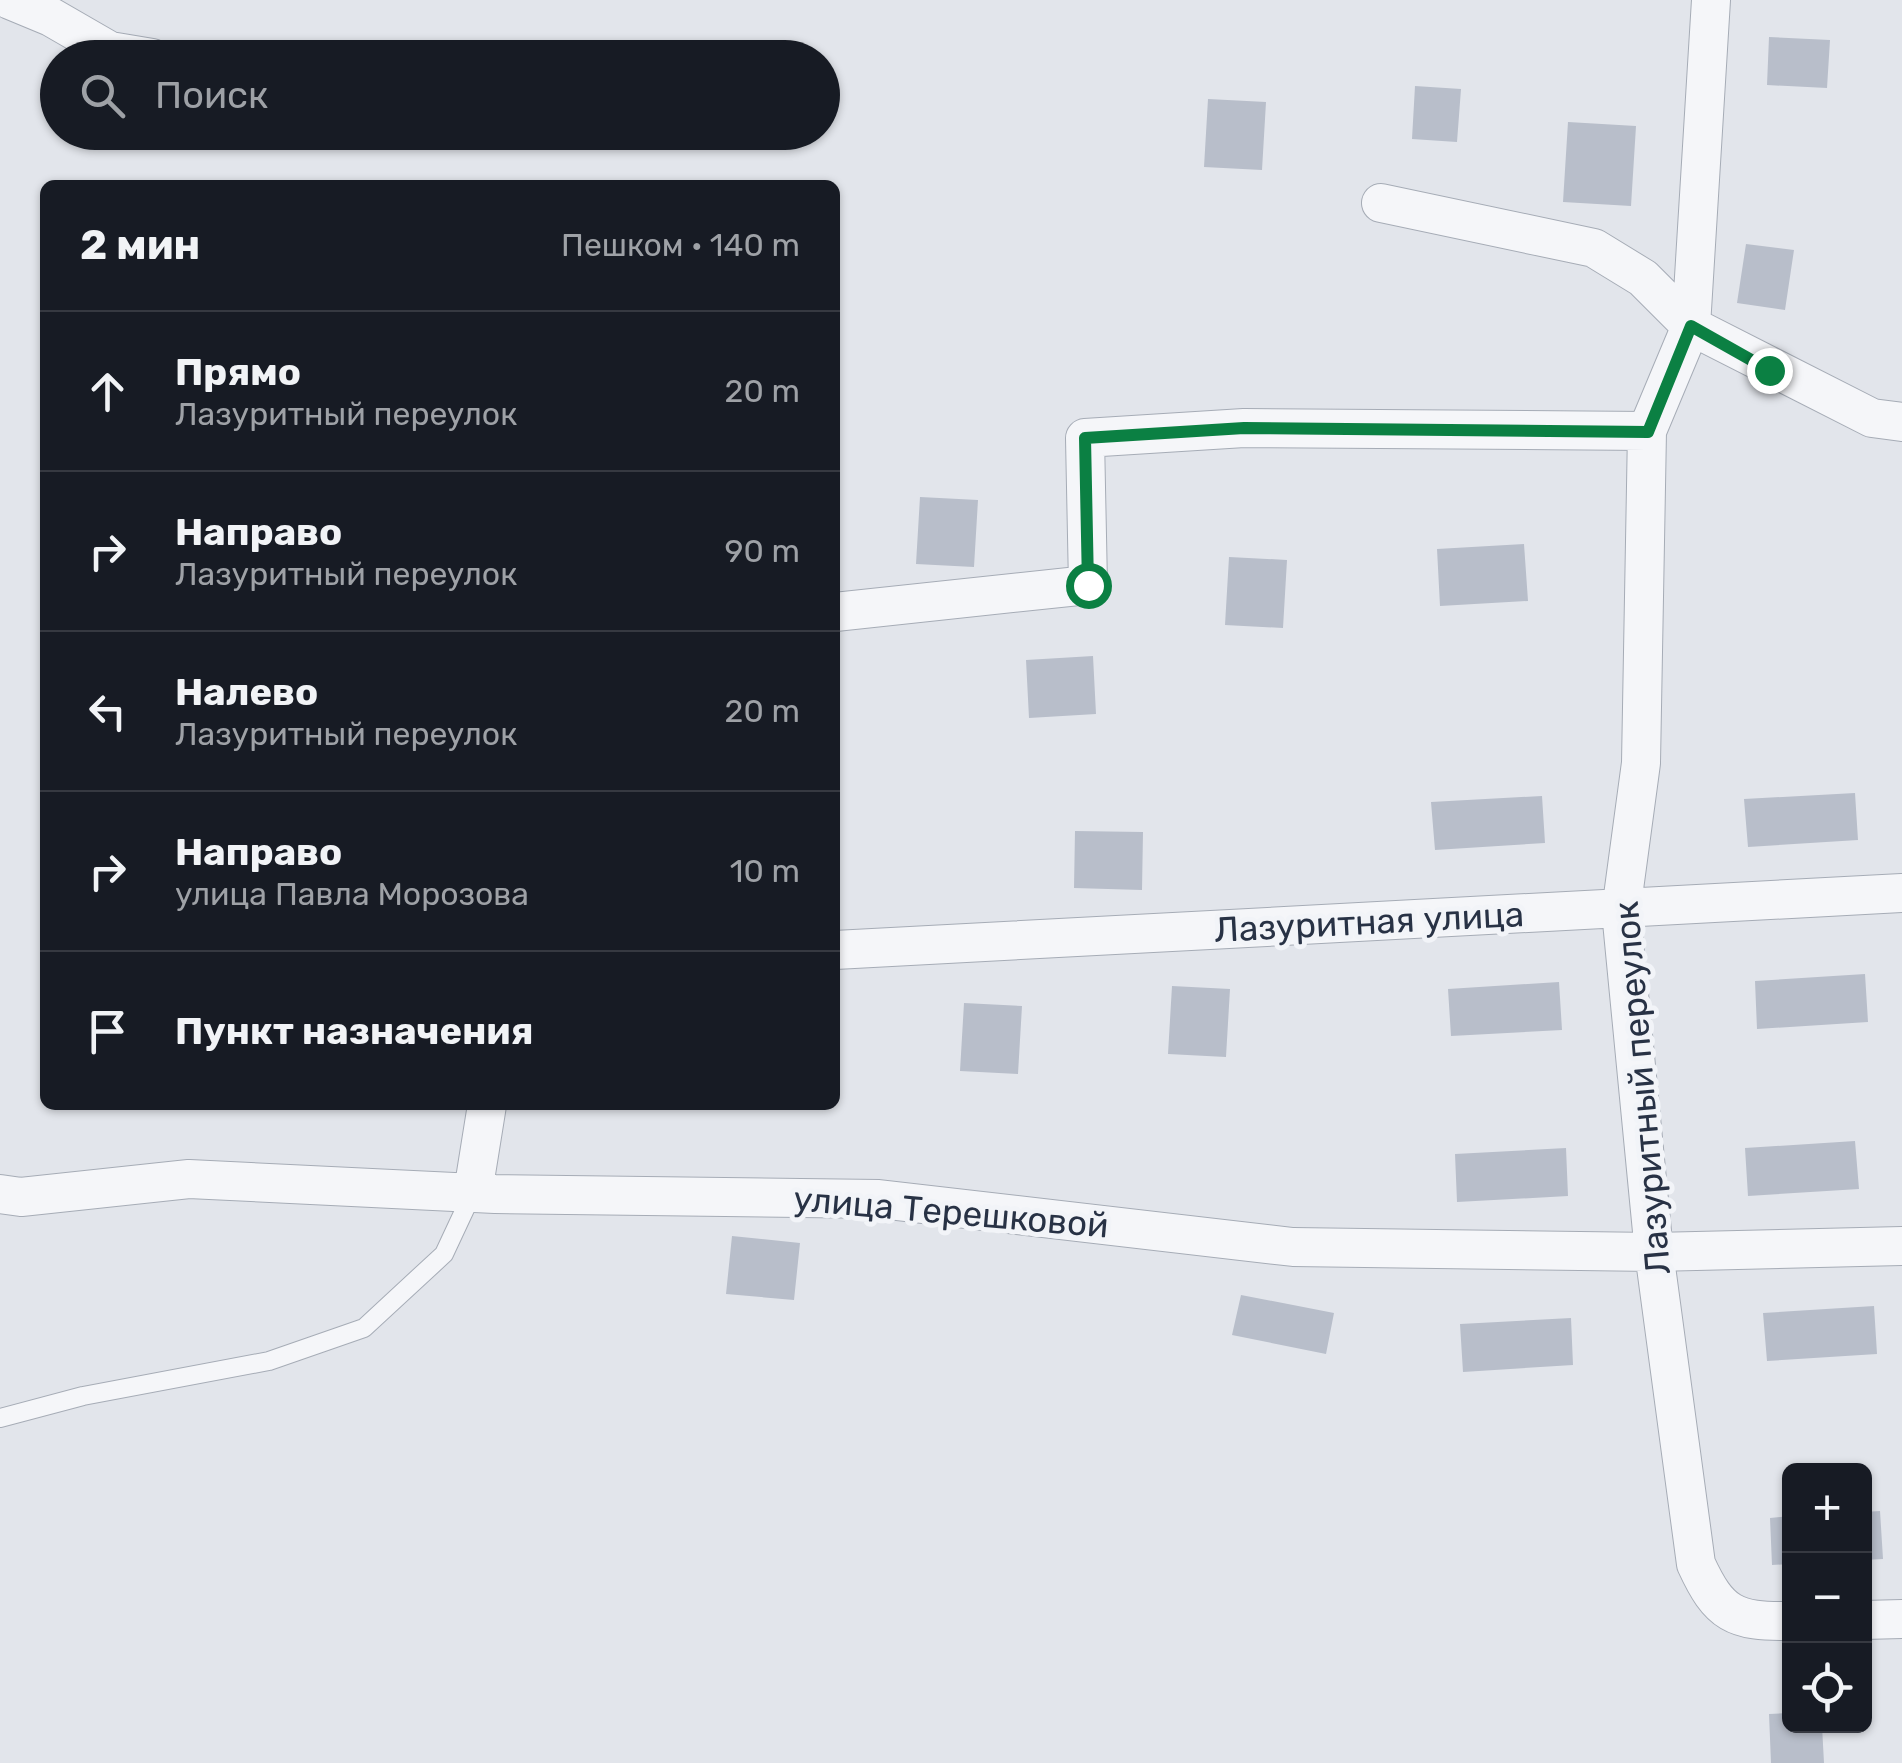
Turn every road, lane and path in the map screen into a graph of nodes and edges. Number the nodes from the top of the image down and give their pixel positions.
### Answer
1 (10, 0) edge
2 (1711, 0) edge
3 (91, 40) edge
4 (1380, 203) dead end
5 (1691, 326) junction
6 (1902, 422) edge
7 (1648, 432) junction
8 (840, 611) edge
9 (1902, 893) edge
10 (1622, 911) junction
11 (840, 950) edge
12 (486, 1110) edge
13 (473, 1192) junction
14 (0, 1194) edge
15 (1902, 1246) edge
16 (1654, 1252) junction
17 (0, 1418) edge
18 (1872, 1620) edge
19 (1902, 1620) edge
20 (1782, 1621) edge

1 - 3 street
2 - 5 street, Лазуритный переулок
4 - 5 street
5 - 6 street
5 - 7 street, Лазуритный переулок
7 - 8 street
7 - 10 street, Лазуритный переулок
9 - 10 street, Лазуритная улица
10 - 11 street, Лазуритная улица
10 - 16 street, Лазуритный переулок
12 - 13 street
13 - 14 street, улица Терешковой
13 - 16 street, улица Терешковой
13 - 17 lane
15 - 16 street, улица Терешковой
16 - 20 street, Лазуритный переулок
18 - 19 street

